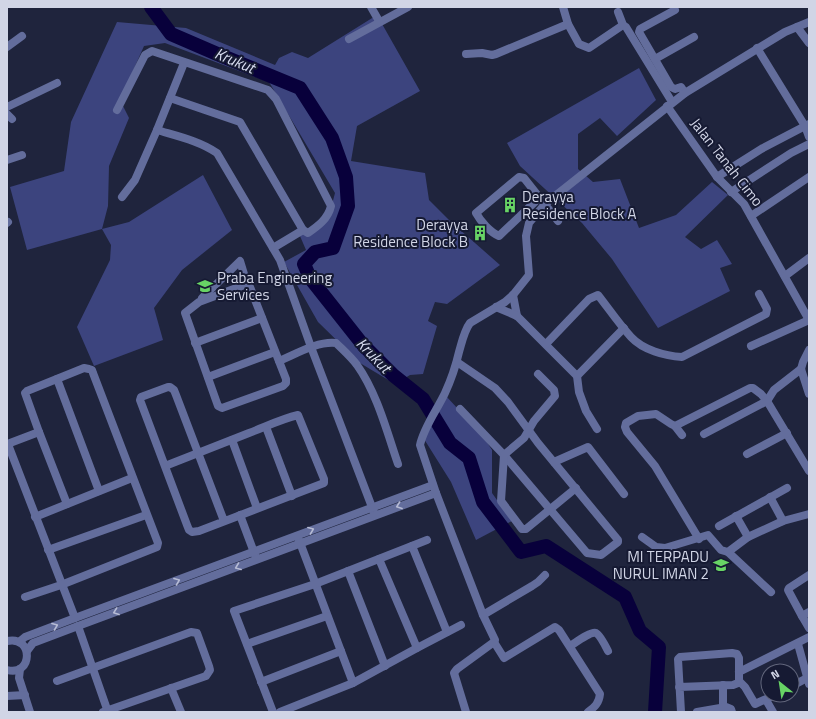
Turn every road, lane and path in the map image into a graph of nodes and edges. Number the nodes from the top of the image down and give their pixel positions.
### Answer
1 (372, 7) edge
2 (408, 7) edge
3 (563, 7) edge
4 (674, 10) dead end
5 (618, 12) dead end
6 (379, 21) junction
7 (809, 22) edge
8 (568, 24) junction
9 (623, 26) junction
10 (797, 27) junction
11 (22, 36) dead end
12 (694, 37) dead end
13 (349, 39) dead end
14 (809, 43) edge
15 (7, 47) edge
16 (757, 48) junction
17 (466, 54) dead end
18 (655, 60) junction
19 (184, 63) junction
20 (57, 83) dead end
21 (685, 93) junction
22 (170, 98) junction
23 (669, 104) junction
24 (7, 107) edge
25 (117, 110) dead end
26 (807, 125) edge
27 (157, 130) junction
28 (809, 137) edge
29 (809, 144) edge
30 (22, 155) dead end
31 (7, 160) edge
32 (717, 177) junction
33 (809, 177) edge
34 (732, 192) junction
35 (122, 197) dead end
36 (542, 201) junction
37 (751, 216) junction
38 (558, 221) dead end
39 (302, 230) junction
40 (274, 248) junction
41 (809, 258) edge
42 (785, 276) junction
43 (247, 284) junction
44 (759, 294) dead end
45 (514, 295) junction
46 (199, 302) junction
47 (496, 307) junction
48 (517, 316) junction
49 (262, 318) junction
50 (809, 320) edge
51 (624, 328) junction
52 (195, 343) junction
53 (546, 344) junction
54 (751, 346) dead end
55 (311, 347) junction
56 (809, 351) edge
57 (274, 352) junction
58 (279, 361) junction
59 (457, 362) junction
60 (801, 369) junction
61 (538, 374) dead end
62 (577, 376) junction
63 (208, 377) junction
64 (57, 380) junction
65 (809, 394) edge
66 (767, 401) junction
67 (460, 408) dead end
68 (676, 426) junction
69 (266, 427) junction
70 (598, 429) dead end
71 (530, 430) junction
72 (39, 432) junction
73 (704, 434) dead end
74 (787, 434) junction
75 (682, 435) dead end
76 (232, 440) junction
77 (198, 453) junction
78 (747, 454) dead end
79 (504, 456) junction
80 (554, 462) junction
81 (398, 464) dead end
82 (165, 466) junction
83 (809, 471) edge
84 (132, 478) junction
85 (576, 488) junction
86 (787, 488) dead end
87 (434, 489) junction
88 (99, 491) junction
89 (624, 494) dead end
90 (292, 496) junction
91 (770, 497) junction
92 (67, 504) junction
93 (257, 508) junction
94 (550, 510) junction
95 (374, 511) junction
96 (146, 514) junction
97 (809, 514) edge
98 (240, 515) junction
99 (736, 516) junction
100 (35, 517) junction
101 (224, 521) junction
102 (783, 521) junction
103 (719, 526) dead end
104 (642, 537) dead end
105 (748, 537) junction
106 (699, 539) junction
107 (299, 540) junction
108 (426, 540) dead end
109 (412, 546) junction
110 (48, 550) junction
111 (728, 552) junction
112 (255, 556) junction
113 (379, 559) junction
114 (348, 571) junction
115 (545, 575) dead end
116 (809, 575) edge
117 (315, 584) junction
118 (62, 585) junction
119 (771, 592) dead end
120 (25, 597) dead end
121 (806, 614) edge
122 (483, 615) junction
123 (328, 616) junction
124 (76, 622) junction
125 (461, 625) dead end
126 (809, 628) edge
127 (447, 632) junction
128 (809, 637) edge
129 (7, 641) edge
130 (20, 642) junction
131 (494, 642) junction
132 (246, 644) junction
133 (798, 644) junction
134 (570, 646) junction
135 (417, 648) junction
136 (26, 651) junction
137 (341, 651) junction
138 (608, 651) dead end
139 (385, 666) junction
140 (92, 668) junction
141 (11, 671) edge
142 (739, 672) junction
143 (56, 681) dead end
144 (739, 681) junction
145 (808, 681) edge
146 (262, 682) junction
147 (353, 683) junction
148 (723, 685) junction
149 (680, 687) junction
150 (171, 688) junction
151 (24, 695) junction
152 (7, 696) edge
153 (760, 702) edge
154 (768, 703) edge
155 (723, 707) junction
156 (106, 711) edge
157 (30, 712) edge
158 (180, 712) edge
159 (273, 712) edge
160 (280, 712) edge
161 (464, 712) edge
162 (588, 712) edge
163 (681, 712) edge
164 (698, 712) edge
165 (732, 712) edge
166 (773, 712) edge

1 - 6 street
2 - 6 street
3 - 8 street
4 - 18 street
5 - 9 street, Jalan Tanah Cimo
6 - 13 street
7 - 10 street
8 - 9 street
8 - 17 street
9 - 23 street, Jalan Tanah Cimo
10 - 14 street
10 - 16 street
11 - 15 street
12 - 18 street
16 - 21 street
16 - 26 street
18 - 21 street
19 - 22 street
19 - 25 street
19 - 39 street
20 - 24 street
21 - 23 street
22 - 27 street
22 - 39 street
23 - 32 street, Jalan Tanah Cimo
23 - 36 street
26 - 28 street
26 - 32 street
27 - 35 street
27 - 40 street
29 - 34 street
30 - 31 street
32 - 34 street, Jalan Tanah Cimo
33 - 37 street
34 - 37 street, Jalan Tanah Cimo
36 - 36 street
36 - 38 street
36 - 45 street
37 - 42 street, Jalan Tanah Cimo
39 - 40 street
40 - 55 street
41 - 42 street
42 - 50 street, Jalan Tanah Cimo
43 - 46 street
43 - 46 street
43 - 49 street
44 - 51 street
45 - 47 street
45 - 48 street
46 - 52 street
47 - 48 street
47 - 59 street
48 - 53 street
49 - 52 street
49 - 57 street
50 - 54 street
51 - 53 street
51 - 62 street
52 - 63 street
53 - 62 street
55 - 58 street
55 - 81 street
55 - 95 street
56 - 60 street
57 - 58 street
57 - 63 street
58 - 63 street
59 - 71 street
59 - 87 street
60 - 65 street
60 - 66 street
61 - 71 street
62 - 70 street
64 - 72 street
64 - 84 street
64 - 88 street
66 - 68 street
66 - 73 street
66 - 74 street
67 - 79 street
68 - 75 street
68 - 106 street
69 - 76 street
69 - 90 street
69 - 90 street
71 - 79 street
71 - 80 street
72 - 92 street
72 - 100 street
74 - 78 street
74 - 83 street
76 - 77 street
76 - 93 street
77 - 82 street
77 - 82 street
77 - 101 street
79 - 94 street
79 - 94 street
80 - 85 street
80 - 89 street
82 - 101 street
84 - 88 street
84 - 96 street
85 - 94 street
85 - 94 street
86 - 91 street
87 - 95 street
87 - 122 street
88 - 92 street
90 - 93 street
91 - 99 street
91 - 102 street
92 - 100 street
93 - 98 street
95 - 107 street
96 - 110 street
96 - 118 street
97 - 102 street
98 - 101 street
98 - 112 street
99 - 103 street
99 - 105 street
100 - 110 street
102 - 105 street
104 - 106 street
105 - 111 street
106 - 111 street
107 - 112 street
107 - 117 street
108 - 109 street
109 - 113 street
109 - 127 street
110 - 118 street
111 - 119 street
112 - 124 street
113 - 114 street
113 - 135 street
114 - 117 street
114 - 139 street
115 - 122 street
116 - 121 street
117 - 123 street
117 - 132 street
118 - 120 street
118 - 124 street
121 - 126 street
122 - 131 street
123 - 132 street
123 - 137 street
130 -> 124 street
124 - 136 street
124 - 140 street
125 - 127 street
127 - 135 street
128 - 133 street
129 - 130 street
130 - 136 street
131 - 134 street
131 - 161 street
132 - 146 street
133 - 142 street
133 - 145 street
134 - 138 street
134 - 162 street
135 - 139 street
136 - 141 street
137 - 146 street
137 - 147 street
139 - 147 street
140 - 143 street
140 - 150 street
140 - 156 street
141 - 151 street
142 - 144 street
142 - 149 street
144 - 148 street
144 - 153 street
146 - 159 street
147 - 160 street
148 - 149 street
148 - 155 street
149 - 163 street
150 - 156 street
150 - 158 street
151 - 152 street
151 - 157 street
154 - 166 street
155 - 164 street
155 - 165 street

